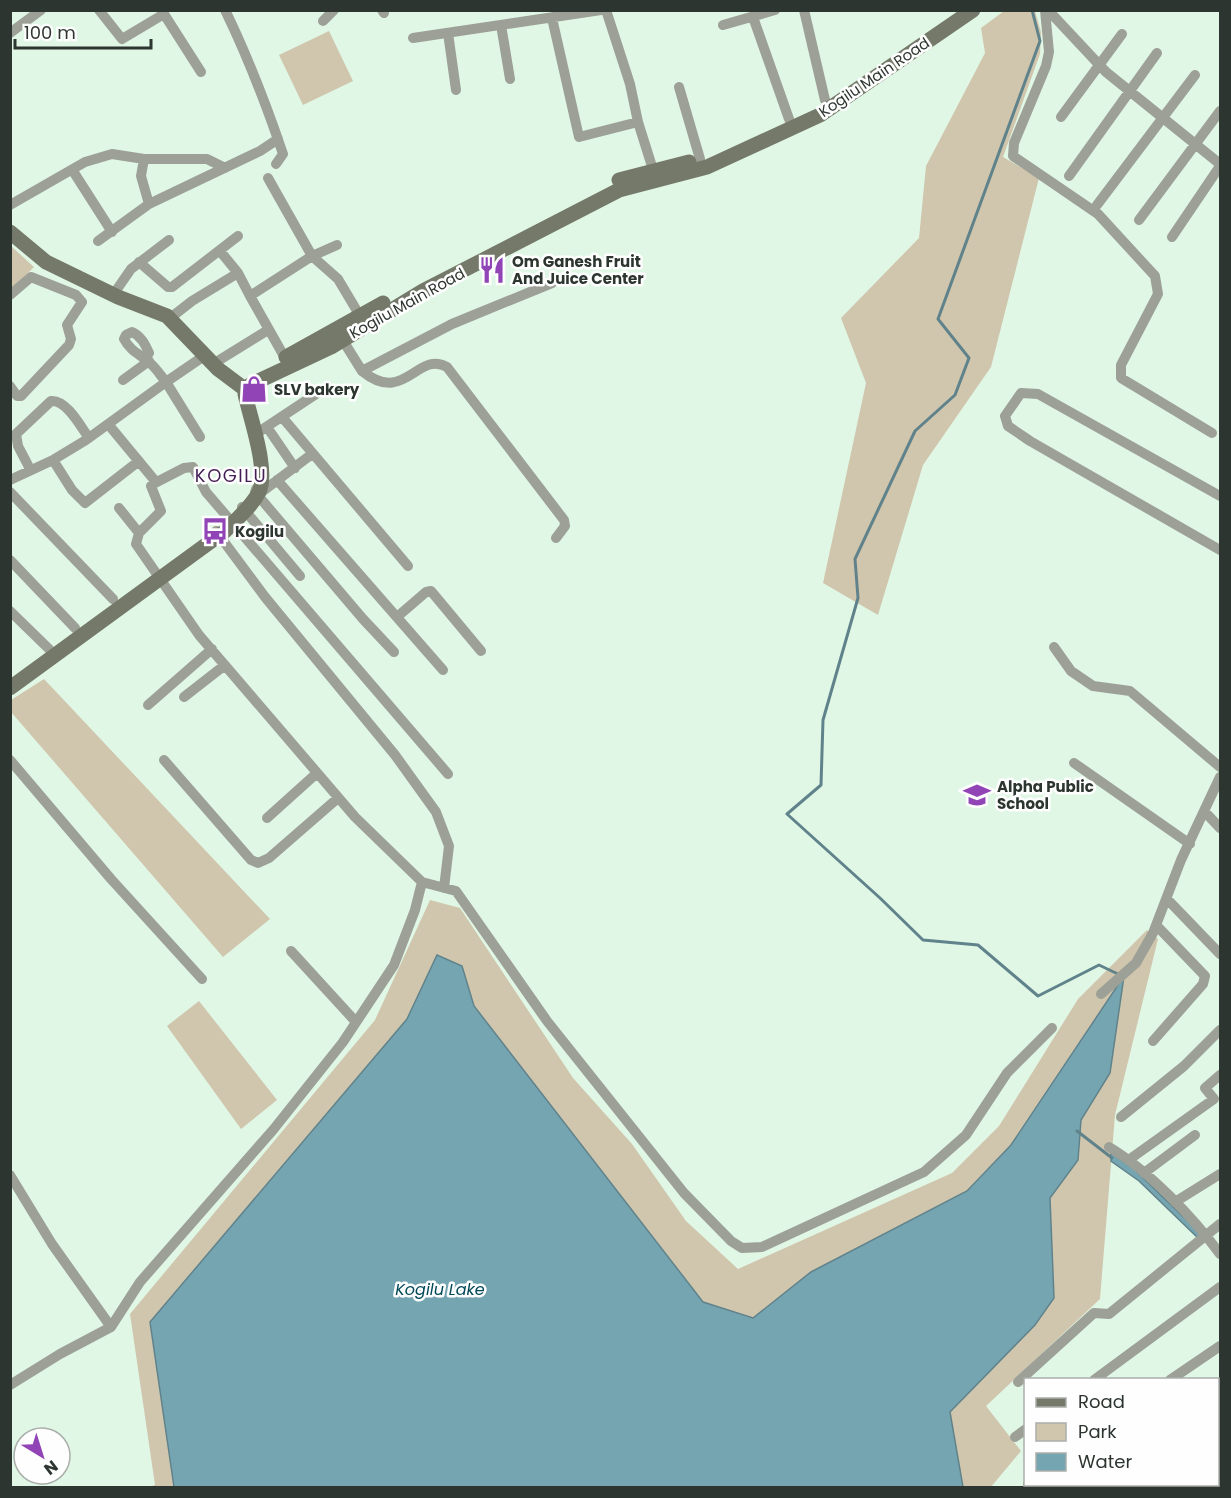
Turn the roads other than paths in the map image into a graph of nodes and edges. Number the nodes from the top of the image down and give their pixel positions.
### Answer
1 (41, 10) edge
2 (99, 10) edge
3 (225, 10) edge
4 (334, 10) edge
5 (601, 10) edge
6 (606, 10) edge
7 (775, 10) edge
8 (804, 10) edge
9 (1047, 10) edge
10 (963, 12) edge
11 (746, 16) edge
12 (552, 18) junction
13 (323, 21) dead end
14 (501, 25) junction
15 (723, 25) dead end
16 (10, 33) edge
17 (448, 33) junction
18 (1122, 34) dead end
19 (413, 39) dead end
20 (1157, 53) dead end
21 (1100, 66) junction
22 (201, 72) dead end
23 (1195, 75) dead end
24 (510, 79) dead end
25 (679, 87) dead end
26 (456, 90) dead end
27 (1130, 91) junction
28 (825, 100) junction
29 (1221, 111) edge
30 (1061, 117) dead end
31 (1162, 118) junction
32 (789, 119) junction
33 (638, 122) junction
34 (278, 139) junction
35 (1197, 145) junction
36 (144, 159) junction
37 (700, 159) junction
38 (276, 164) dead end
39 (1221, 165) edge
40 (225, 168) junction
41 (73, 171) junction
42 (1070, 176) dead end
43 (656, 177) junction
44 (268, 178) dead end
45 (149, 204) junction
46 (10, 205) edge
47 (1097, 205) dead end
48 (1139, 220) dead end
49 (10, 232) edge
50 (112, 232) junction
51 (238, 236) dead end
52 (1172, 237) dead end
53 (169, 240) dead end
54 (98, 241) dead end
55 (337, 245) dead end
56 (220, 251) junction
57 (312, 256) junction
58 (139, 262) junction
59 (69, 273) junction
60 (238, 273) junction
61 (552, 283) dead end
62 (66, 291) junction
63 (10, 295) edge
64 (113, 295) junction
65 (250, 296) junction
66 (360, 316) junction
67 (169, 319) junction
68 (268, 330) junction
69 (342, 339) junction
70 (315, 348) junction
71 (285, 358) junction
72 (209, 360) junction
73 (362, 371) junction
74 (123, 380) dead end
75 (166, 382) junction
76 (10, 386) edge
77 (242, 388) junction
78 (316, 394) dead end
79 (282, 417) junction
80 (108, 424) junction
81 (261, 431) junction
82 (1212, 433) dead end
83 (200, 436) dead end
84 (89, 438) junction
85 (312, 454) junction
86 (53, 460) junction
87 (139, 461) junction
88 (296, 468) junction
89 (30, 469) junction
90 (10, 480) edge
91 (277, 480) junction
92 (156, 482) junction
93 (257, 491) junction
94 (10, 492) edge
95 (1221, 496) edge
96 (118, 508) dead end
97 (243, 509) junction
98 (231, 521) junction
99 (140, 533) junction
100 (217, 533) junction
101 (556, 538) dead end
102 (1221, 550) edge
103 (10, 560) edge
104 (408, 566) dead end
105 (157, 574) junction
106 (300, 576) dead end
107 (113, 599) junction
108 (10, 611) edge
109 (398, 617) junction
110 (75, 628) junction
111 (1054, 648) dead end
112 (49, 649) junction
113 (212, 649) junction
114 (481, 651) dead end
115 (394, 652) dead end
116 (225, 665) junction
117 (443, 670) dead end
118 (10, 677) edge
119 (10, 688) edge
120 (184, 698) dead end
121 (148, 705) dead end
122 (10, 760) edge
123 (164, 760) dead end
124 (1074, 764) dead end
125 (1221, 767) edge
126 (318, 773) junction
127 (448, 774) dead end
128 (1221, 777) edge
129 (338, 798) junction
130 (1205, 812) junction
131 (267, 818) dead end
132 (1221, 828) edge
133 (1190, 844) junction
134 (422, 882) junction
135 (444, 888) junction
136 (1167, 898) junction
137 (1156, 925) junction
138 (291, 951) dead end
139 (1221, 954) edge
140 (202, 979) dead end
141 (1101, 994) dead end
142 (356, 1022) junction
143 (1052, 1028) dead end
144 (1221, 1030) edge
145 (1153, 1041) dead end
146 (1221, 1076) edge
147 (1120, 1117) dead end
148 (1195, 1135) dead end
149 (1109, 1147) dead end
150 (1130, 1159) junction
151 (1144, 1173) junction
152 (1221, 1174) edge
153 (10, 1175) edge
154 (1175, 1202) junction
155 (1221, 1224) edge
156 (1207, 1237) junction
157 (1221, 1254) edge
158 (1221, 1287) edge
159 (111, 1327) junction
160 (1221, 1346) edge
161 (1097, 1378) edge
162 (1173, 1378) edge
163 (1018, 1383) dead end
164 (10, 1385) edge
165 (1024, 1430) edge
166 (1015, 1437) dead end

1 - 16 street
2 - 22 street
3 - 34 street
4 - 13 street
5 - 12 street
6 - 33 street
7 - 11 street
8 - 28 street
9 - 21 street
9 - 82 street
10 - 28 main road, Kogilu Main Road
10 - 43 main road, Kogilu Main Road
11 - 15 street
11 - 32 street
12 - 14 street
12 - 33 street
14 - 17 street
14 - 24 street
17 - 19 street
17 - 26 street
18 - 21 street
20 - 27 street
21 - 27 street
21 - 30 street
23 - 31 street
25 - 37 street
27 - 31 street
27 - 42 street
28 - 32 main road, Kogilu Main Road
29 - 35 street
31 - 35 street
31 - 47 street
32 - 37 main road, Kogilu Main Road
33 - 43 street
34 - 38 street
34 - 40 street
35 - 39 street
35 - 48 street
36 - 40 street
36 - 41 street
36 - 45 street
37 - 43 main road, Kogilu Main Road
39 - 52 street
40 - 45 street
41 - 46 street
41 - 50 street
43 - 66 main road, Kogilu Main Road
43 - 69 main road, Kogilu Main Road
44 - 57 street
45 - 50 street
49 - 59 main road
50 - 54 street
51 - 56 street
53 - 58 street
55 - 57 street
56 - 58 street
56 - 60 street
57 - 65 street
57 - 66 street
58 - 64 street
59 - 62 street
59 - 64 main road
60 - 65 street
60 - 67 street
61 - 73 street
62 - 63 street
62 - 76 street
64 - 67 main road
65 - 68 street
66 - 70 main road, Kogilu Main Road
67 - 72 main road
68 - 71 street
68 - 72 street
69 - 70 main road, Kogilu Main Road
69 - 73 street
70 - 71 main road, Kogilu Main Road
70 - 77 main road, Kogilu Main Road
71 - 77 main road, Kogilu Main Road
72 - 75 street
72 - 77 main road
73 - 101 street
74 - 75 street
75 - 80 street
75 - 83 street
77 - 81 main road
77 - 93 main road
78 - 79 street
79 - 81 street
79 - 85 street
80 - 84 street
80 - 87 street
81 - 88 street
81 - 93 main road
84 - 86 street
84 - 89 street
85 - 88 street
85 - 104 street
86 - 87 street
86 - 89 street
87 - 92 street
88 - 91 street
89 - 90 street
91 - 93 street
91 - 109 street
92 - 98 street
92 - 99 street
93 - 97 main road
93 - 115 street
94 - 107 street
95 - 102 street
96 - 99 street
97 - 98 main road
97 - 106 street
98 - 100 main road
98 - 127 street
99 - 105 street
100 - 105 main road
100 - 135 street
103 - 110 street
105 - 107 main road
105 - 113 street
105 - 119 main road
107 - 110 main road
108 - 112 street
109 - 114 street
109 - 117 street
110 - 112 main road
111 - 125 street
112 - 118 main road
113 - 116 street
113 - 121 street
116 - 120 street
116 - 126 street
122 - 140 street
123 - 129 street
124 - 133 street
126 - 129 street
126 - 131 street
128 - 130 street
129 - 134 street
130 - 132 street
130 - 133 street
133 - 136 street
134 - 135 street
134 - 142 street
135 - 143 street
136 - 137 street
136 - 139 street
137 - 141 street
137 - 145 street
138 - 142 street
142 - 159 street
144 - 147 street
146 - 150 street
148 - 151 street
149 - 150 street
150 - 151 street
151 - 154 street
152 - 154 street
153 - 159 street
154 - 156 street
155 - 156 street
156 - 157 street
156 - 163 street
158 - 161 street
159 - 164 street
160 - 162 street
165 - 166 street

